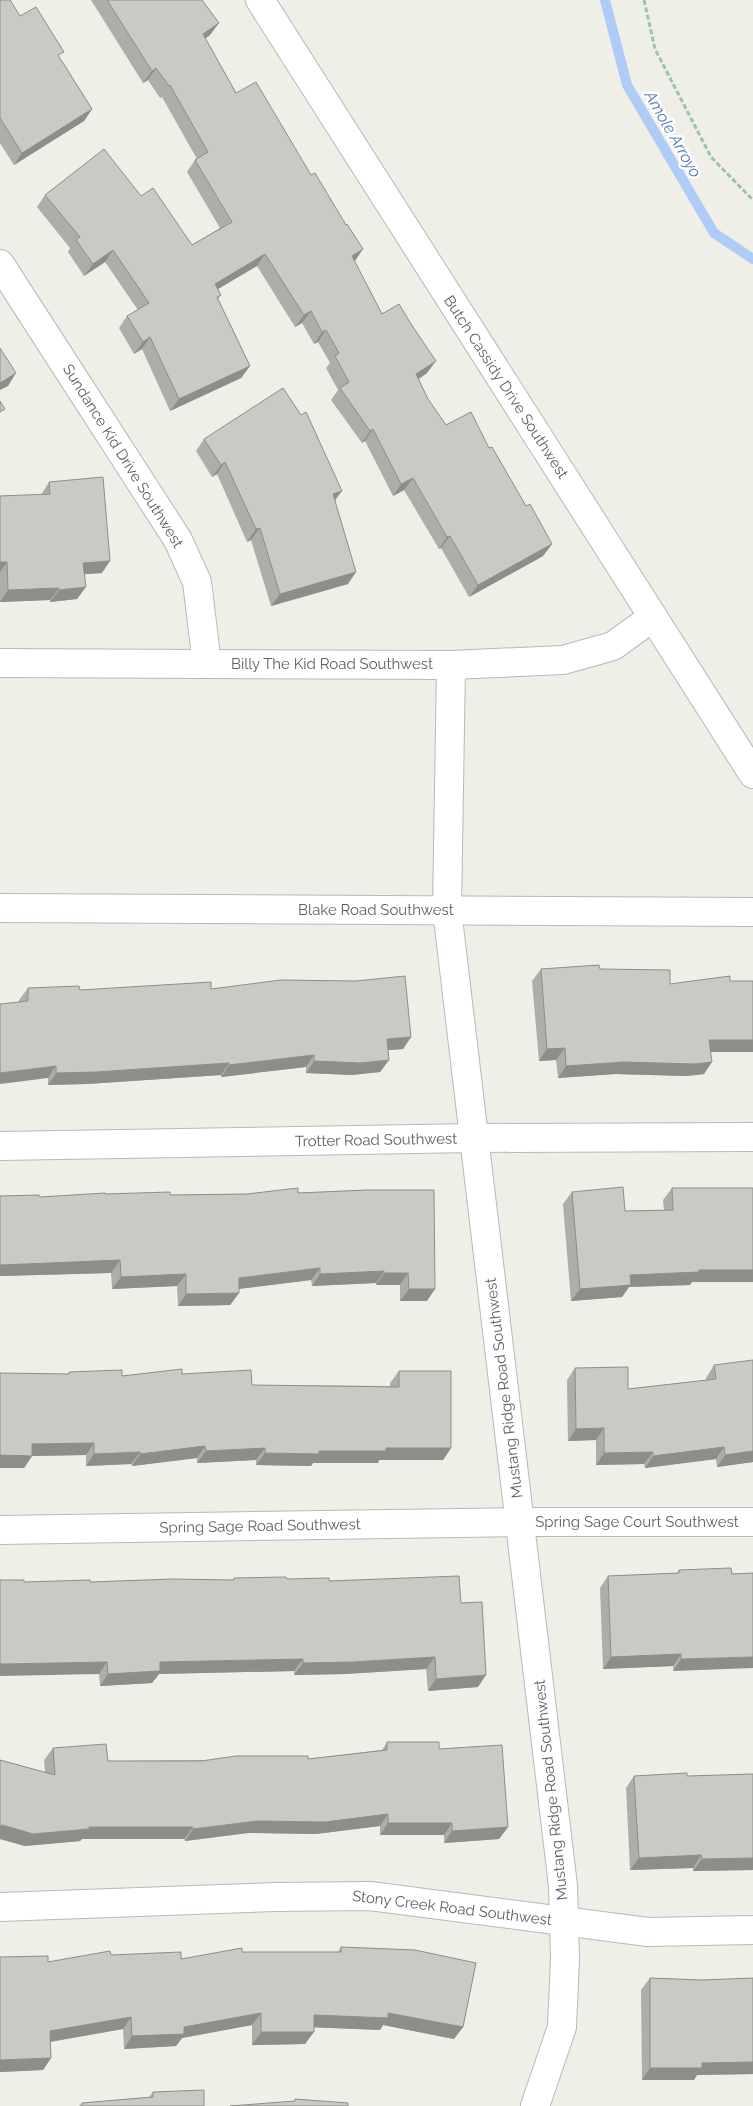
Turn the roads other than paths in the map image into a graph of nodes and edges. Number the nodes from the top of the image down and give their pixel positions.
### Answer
1 (260, 0) edge
2 (0, 264) edge
3 (653, 617) junction
4 (0, 663) edge
5 (207, 664) junction
6 (451, 665) junction
7 (753, 774) edge
8 (0, 908) edge
9 (447, 910) junction
10 (753, 912) edge
11 (753, 1137) edge
12 (474, 1138) junction
13 (0, 1146) edge
14 (520, 1522) junction
15 (753, 1522) edge
16 (0, 1530) edge
17 (0, 1908) edge
18 (565, 1922) junction
19 (753, 1930) edge
20 (536, 2106) edge

1 - 3 street, Butch Cassidy Drive Southwest
2 - 5 street, Sundance Kid Drive Southwest
3 - 6 street, Billy The Kid Road Southwest
3 - 7 street, Butch Cassidy Drive Southwest
4 - 5 street, Billy The Kid Road Southwest
5 - 6 street, Billy The Kid Road Southwest
6 - 9 street, Mustang Ridge Road Southwest
8 - 9 street, Blake Road Southwest
9 - 10 street, Blake Road Southwest
9 - 12 street, Mustang Ridge Road Southwest
11 - 12 street, Trotter Road Southwest
12 - 13 street, Trotter Road Southwest
12 - 14 street, Mustang Ridge Road Southwest
14 - 15 street, Spring Sage Court Southwest
14 - 16 street, Spring Sage Road Southwest
14 - 18 street, Mustang Ridge Road Southwest
17 - 18 street, Stony Creek Road Southwest
18 - 19 street, Stony Creek Road Southwest
18 - 20 street, Mustang Ridge Road Southwest

